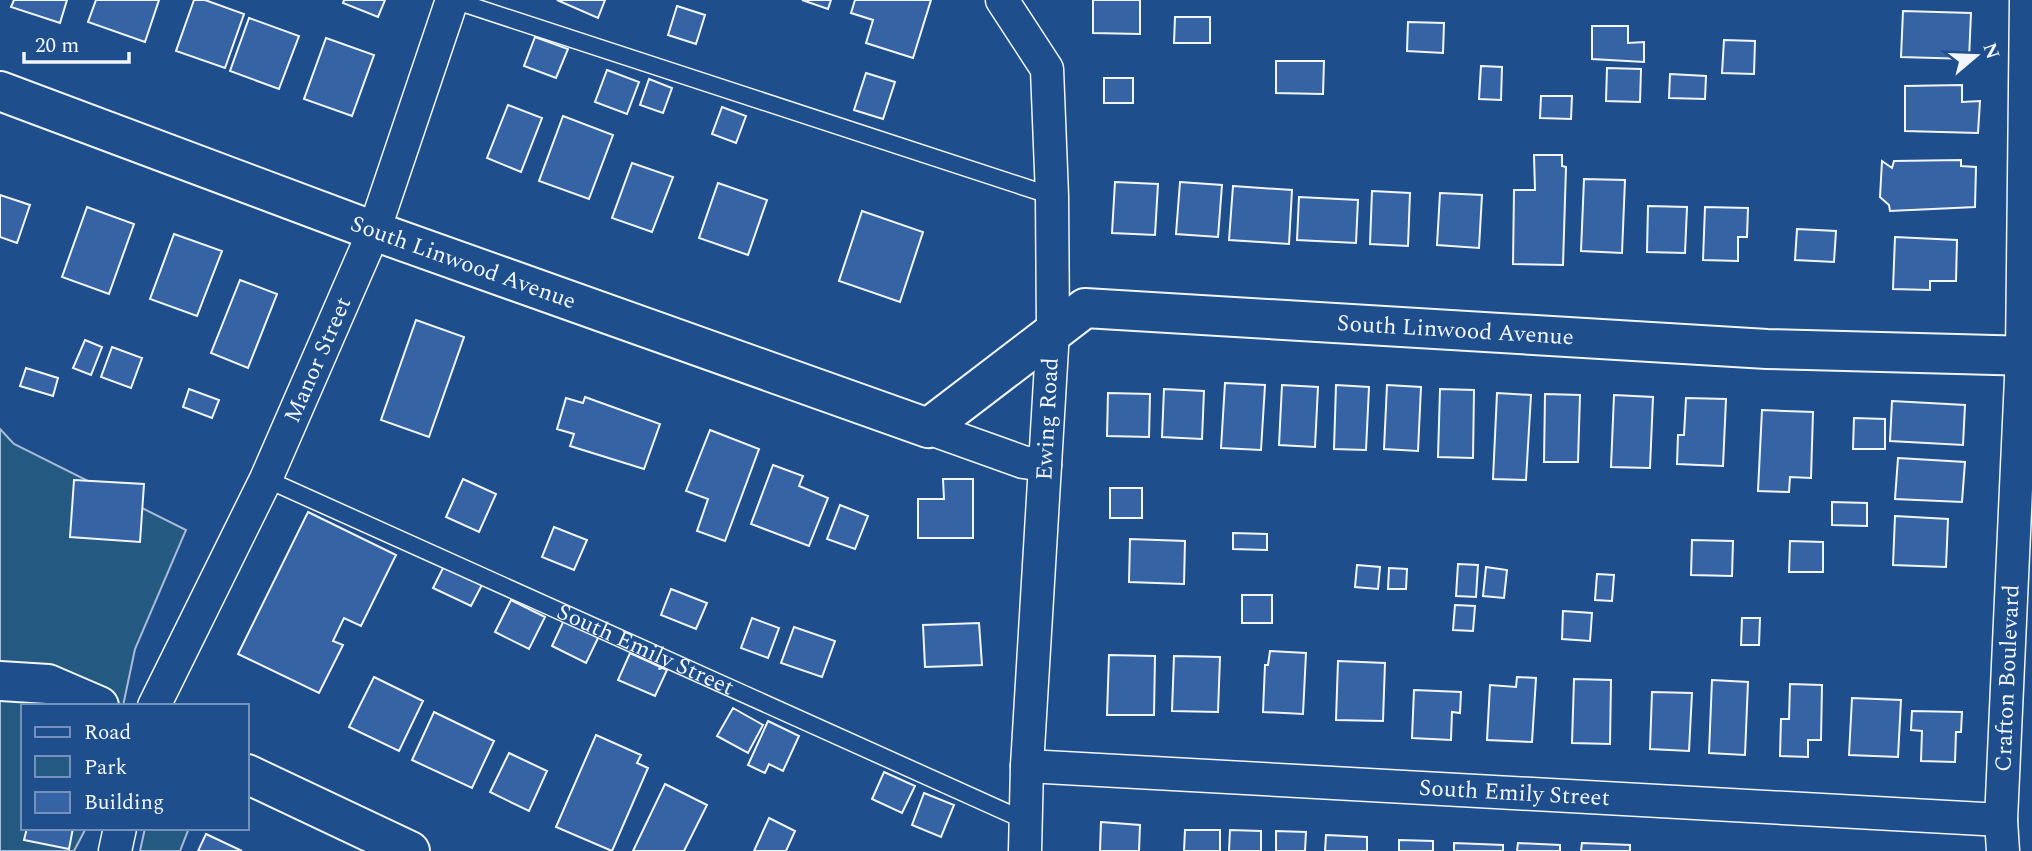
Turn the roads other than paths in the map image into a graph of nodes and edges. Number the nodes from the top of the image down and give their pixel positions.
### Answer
1 (453, 0) edge
2 (1002, 0) edge
3 (2026, 0) edge
4 (0, 91) edge
5 (1052, 196) junction
6 (374, 231) junction
7 (1053, 331) junction
8 (2027, 356) edge
9 (928, 428) junction
10 (1045, 465) junction
11 (266, 479) junction
12 (0, 681) edge
13 (94, 704) edge
14 (155, 704) edge
15 (1027, 766) junction
16 (248, 774) edge
17 (2001, 820) junction
18 (120, 830) edge
19 (1026, 836) edge
20 (115, 851) edge
21 (410, 851) edge
22 (2003, 851) edge

1 - 5 lane
1 - 6 street, Manor Street
2 - 5 street, Ewing Road
3 - 8 street, Crafton Boulevard
4 - 6 street, South Linwood Avenue
5 - 7 street, Ewing Road
6 - 9 street, South Linwood Avenue
6 - 11 street, Manor Street
7 - 8 street, South Linwood Avenue
7 - 9 street, South Linwood Avenue
7 - 10 street, Ewing Road
8 - 17 street, Crafton Boulevard
9 - 10 street, South Linwood Avenue
10 - 15 street, Ewing Road
11 - 14 street, Manor Street
11 - 19 lane, South Emily Street
12 - 13 street
15 - 17 street, South Emily Street
15 - 19 street, Ewing Road
16 - 21 street
17 - 22 street, Crafton Boulevard
18 - 20 street

